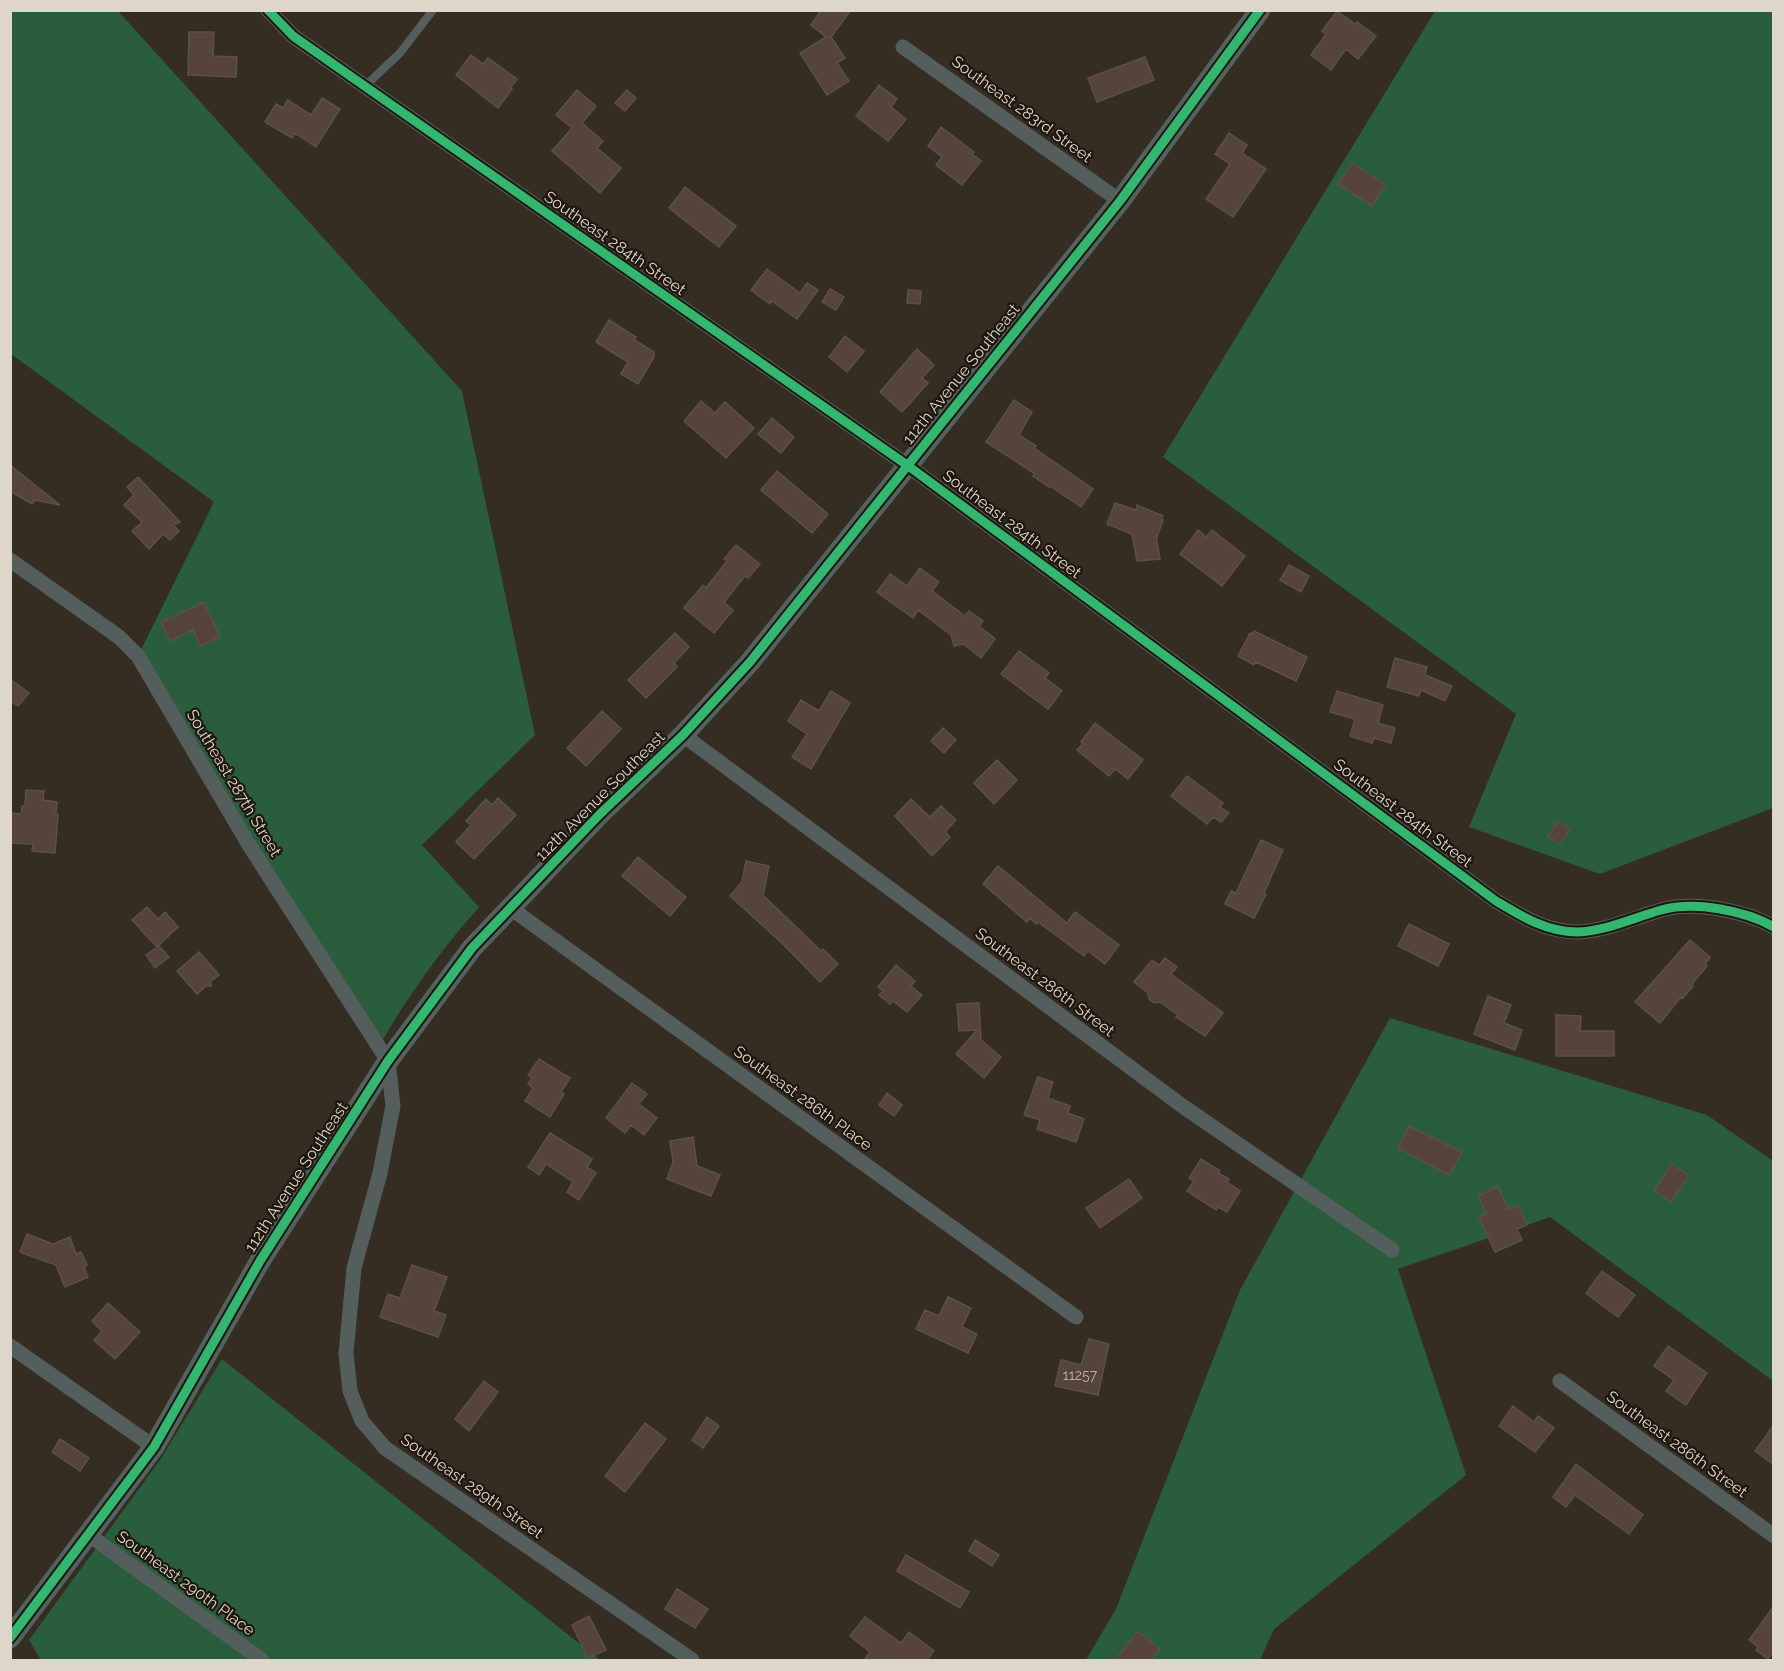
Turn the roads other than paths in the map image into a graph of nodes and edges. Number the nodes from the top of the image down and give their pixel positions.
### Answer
1 (268, 10) edge
2 (433, 10) edge
3 (1260, 10) edge
4 (903, 46) dead end
5 (364, 87) junction
6 (1120, 201) junction
7 (907, 465) junction
8 (10, 560) edge
9 (682, 735) junction
10 (509, 907) junction
11 (1773, 927) edge
12 (388, 1061) junction
13 (1392, 1250) dead end
14 (1076, 1317) dead end
15 (10, 1346) edge
16 (1560, 1381) dead end
17 (154, 1447) junction
18 (88, 1535) junction
19 (1773, 1536) edge
20 (10, 1638) edge
21 (262, 1660) edge
22 (692, 1660) edge

1 - 5 street, Southeast 284th Street
2 - 5 lane
3 - 6 street, 112th Avenue Southeast
4 - 6 street, Southeast 283rd Street
5 - 7 street, Southeast 284th Street
6 - 7 street, 112th Avenue Southeast
7 - 9 street, 112th Avenue Southeast
7 - 11 street, Southeast 284th Street
8 - 12 street, Southeast 287th Street
9 - 10 street, 112th Avenue Southeast
9 - 13 street, Southeast 286th Street
10 - 12 street, 112th Avenue Southeast
10 - 14 street, Southeast 286th Place
12 - 17 street, 112th Avenue Southeast
12 - 22 street, Southeast 289th Street
15 - 17 street
16 - 19 street, Southeast 286th Street
17 - 18 street, 112th Avenue Southeast
18 - 20 street, 112th Avenue Southeast
18 - 21 street, Southeast 290th Place

